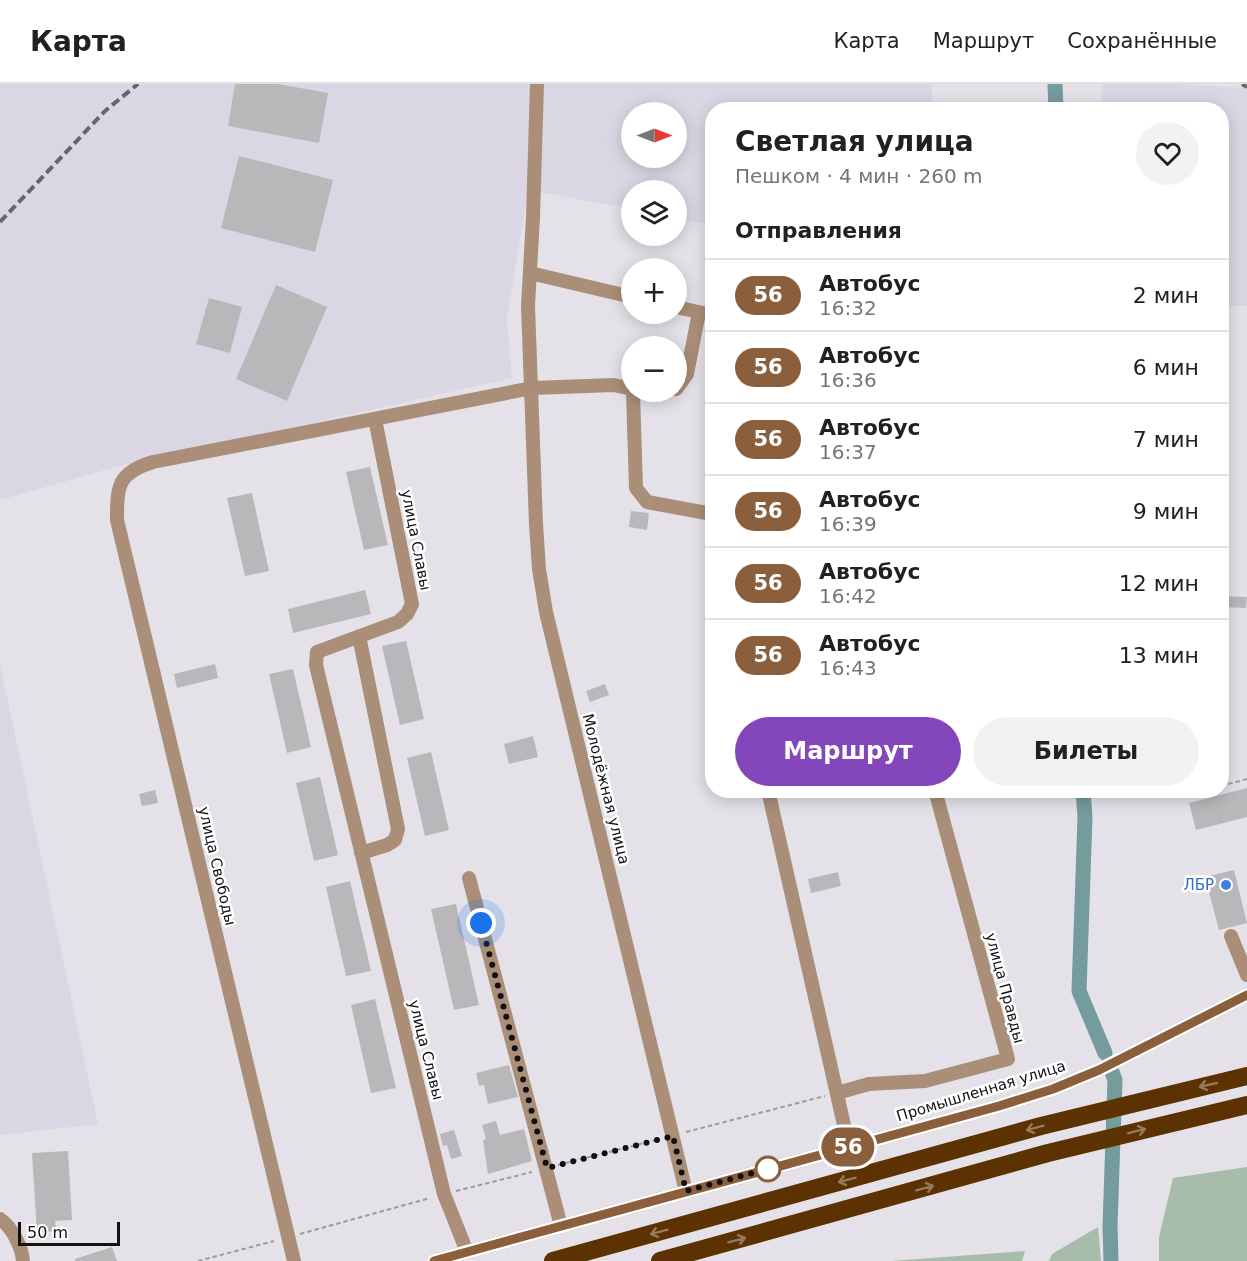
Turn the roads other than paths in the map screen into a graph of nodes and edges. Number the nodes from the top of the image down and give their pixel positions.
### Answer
1 (537, 84) edge
2 (530, 273) junction
3 (621, 294) edge
4 (687, 310) edge
5 (705, 314) edge
6 (705, 317) edge
7 (687, 374) edge
8 (532, 388) junction
9 (621, 388) edge
10 (632, 402) edge
11 (375, 419) junction
12 (705, 513) edge
13 (359, 636) junction
14 (770, 798) edge
15 (937, 798) edge
16 (361, 853) junction
17 (469, 878) dead end
18 (1231, 936) dead end
19 (1247, 975) edge
20 (1247, 995) edge
21 (1247, 1076) edge
22 (837, 1093) junction
23 (1247, 1106) edge
24 (849, 1147) junction
25 (686, 1191) junction
26 (0, 1219) edge
27 (561, 1226) junction
28 (467, 1252) junction
29 (23, 1261) edge
30 (294, 1261) edge
31 (434, 1261) edge
32 (553, 1261) edge
33 (660, 1261) edge

1 - 2 street, Молодёжная улица
2 - 3 street
2 - 8 street, Молодёжная улица
4 - 5 street
6 - 7 street
8 - 9 street
8 - 11 street
8 - 25 street, Молодёжная улица
10 - 12 street
11 - 13 street, улица Славы
11 - 30 street, улица Свободы
13 - 16 street
13 - 16 street, улица Славы
14 - 22 street
15 - 22 street, улица Правды
16 - 28 street, улица Славы
17 - 27 street
18 - 19 street
20 - 24 street, Промышленная улица
21 -> 32 highway
22 - 24 street
33 -> 23 highway
24 - 25 street, Промышленная улица
25 - 27 street, Промышленная улица
26 - 29 street
27 - 28 street, Промышленная улица
28 - 31 street, Промышленная улица

